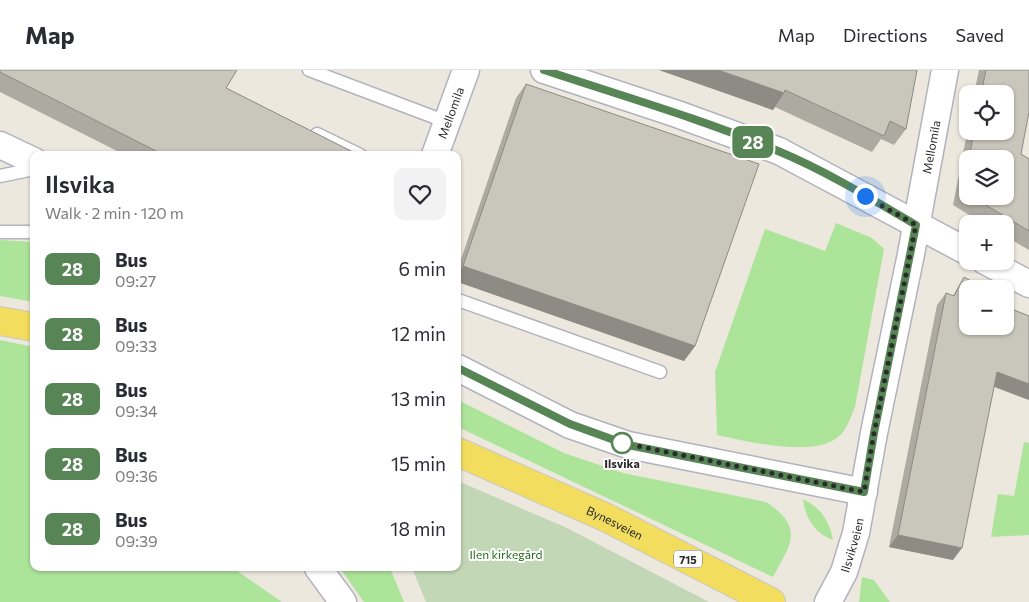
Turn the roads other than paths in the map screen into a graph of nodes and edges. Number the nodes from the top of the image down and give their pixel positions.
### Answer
1 (308, 70) edge
2 (466, 70) edge
3 (544, 70) edge
4 (945, 70) edge
5 (447, 122) junction
6 (307, 129) edge
7 (0, 145) edge
8 (352, 151) edge
9 (436, 151) edge
10 (30, 159) edge
11 (30, 170) edge
12 (0, 176) edge
13 (916, 225) junction
14 (0, 232) edge
15 (30, 232) edge
16 (959, 247) edge
17 (1002, 270) edge
18 (1029, 284) edge
19 (461, 301) edge
20 (0, 321) edge
21 (30, 327) edge
22 (461, 370) edge
23 (660, 372) dead end
24 (461, 453) edge
25 (864, 492) junction
26 (320, 571) edge
27 (343, 602) edge
28 (770, 602) edge
29 (828, 602) edge

1 - 5 lane
2 - 5 street, Mellomila
3 - 13 street
4 - 13 street, Mellomila
5 - 9 street, Mellomila
6 - 8 lane
7 - 10 street
11 - 12 lane
13 - 16 street
13 - 25 street, Mellomila
14 - 15 lane
17 - 18 street
19 - 23 lane
20 - 21 main road
22 - 25 street
24 - 28 main road, Bynesveien / 715
25 - 29 street, Ilsvikveien
26 - 27 street

